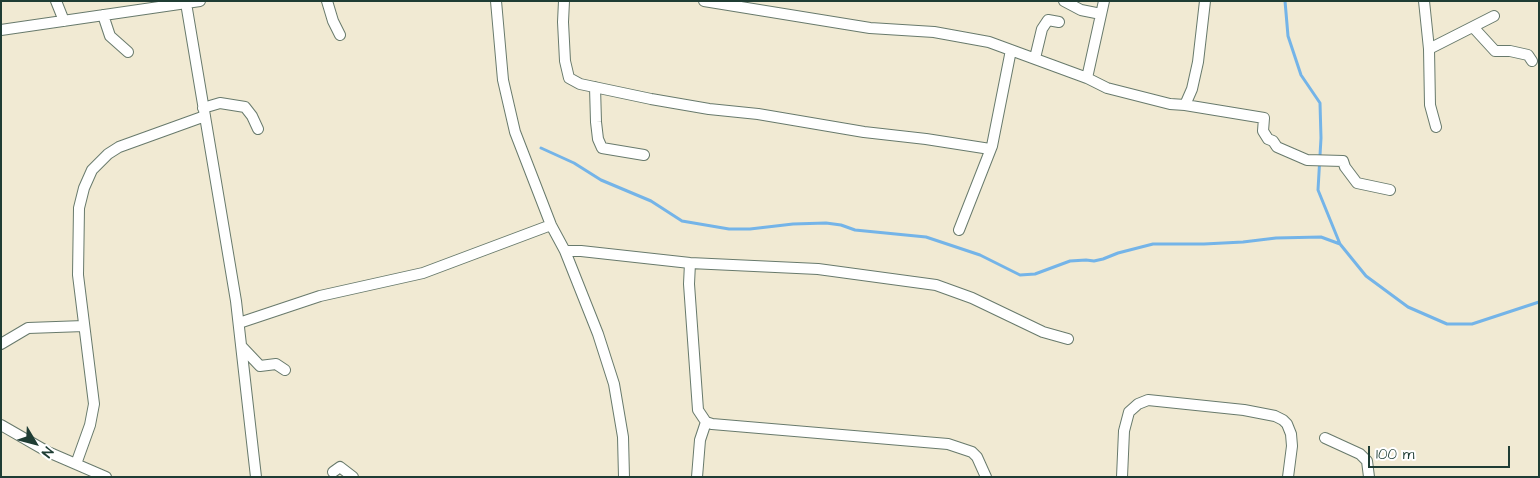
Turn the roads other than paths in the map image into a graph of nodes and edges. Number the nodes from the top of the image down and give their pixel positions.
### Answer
1 (56, 1) edge
2 (200, 1) edge
3 (327, 1) edge
4 (496, 1) edge
5 (564, 1) edge
6 (704, 1) edge
7 (1064, 1) edge
8 (1104, 1) edge
9 (1205, 1) edge
10 (1424, 1) edge
11 (717, 2) edge
12 (186, 3) junction
13 (1101, 14) junction
14 (103, 15) junction
15 (1494, 16) dead end
16 (64, 21) junction
17 (1059, 22) dead end
18 (1473, 27) junction
19 (1, 30) edge
20 (340, 36) dead end
21 (1429, 49) junction
22 (1011, 50) junction
23 (128, 52) dead end
24 (1035, 58) junction
25 (1532, 61) dead end
26 (1087, 78) junction
27 (595, 87) junction
28 (1186, 105) junction
29 (204, 112) junction
30 (1436, 127) dead end
31 (258, 129) dead end
32 (990, 149) junction
33 (644, 156) dead end
34 (1390, 190) dead end
35 (551, 225) junction
36 (959, 230) dead end
37 (565, 251) junction
38 (690, 263) junction
39 (239, 323) junction
40 (84, 326) junction
41 (1068, 339) dead end
42 (1, 344) edge
43 (242, 347) junction
44 (285, 370) dead end
45 (706, 422) junction
46 (1, 425) edge
47 (1325, 438) dead end
48 (76, 464) junction
49 (333, 472) dead end
50 (106, 477) edge
51 (256, 477) edge
52 (353, 477) edge
53 (624, 477) edge
54 (697, 477) edge
55 (986, 477) edge
56 (1122, 477) edge
57 (1288, 477) edge
58 (1369, 477) edge

1 - 16 street
2 - 12 street
3 - 20 street
4 - 35 street
5 - 27 street
6 - 11 street
7 - 13 street
8 - 13 street
9 - 28 street
10 - 21 street
11 - 22 street
12 - 14 street
12 - 29 street
13 - 26 street
14 - 16 street
14 - 23 street
15 - 18 street
16 - 19 street
17 - 24 street
18 - 21 street
18 - 25 street
21 - 30 street
22 - 24 street
22 - 32 street
24 - 26 street
26 - 28 street
27 - 32 street
27 - 33 street
28 - 34 street
29 - 31 street
29 - 39 street
29 - 40 street
32 - 36 street
35 - 37 street
35 - 39 street
37 - 38 street
37 - 53 street
38 - 41 street
38 - 45 street
39 - 43 street
40 - 42 street
40 - 48 street
43 - 44 street
43 - 51 street
45 - 54 street
45 - 55 street
46 - 48 street
47 - 58 street
48 - 50 street
49 - 52 street
56 - 57 street

